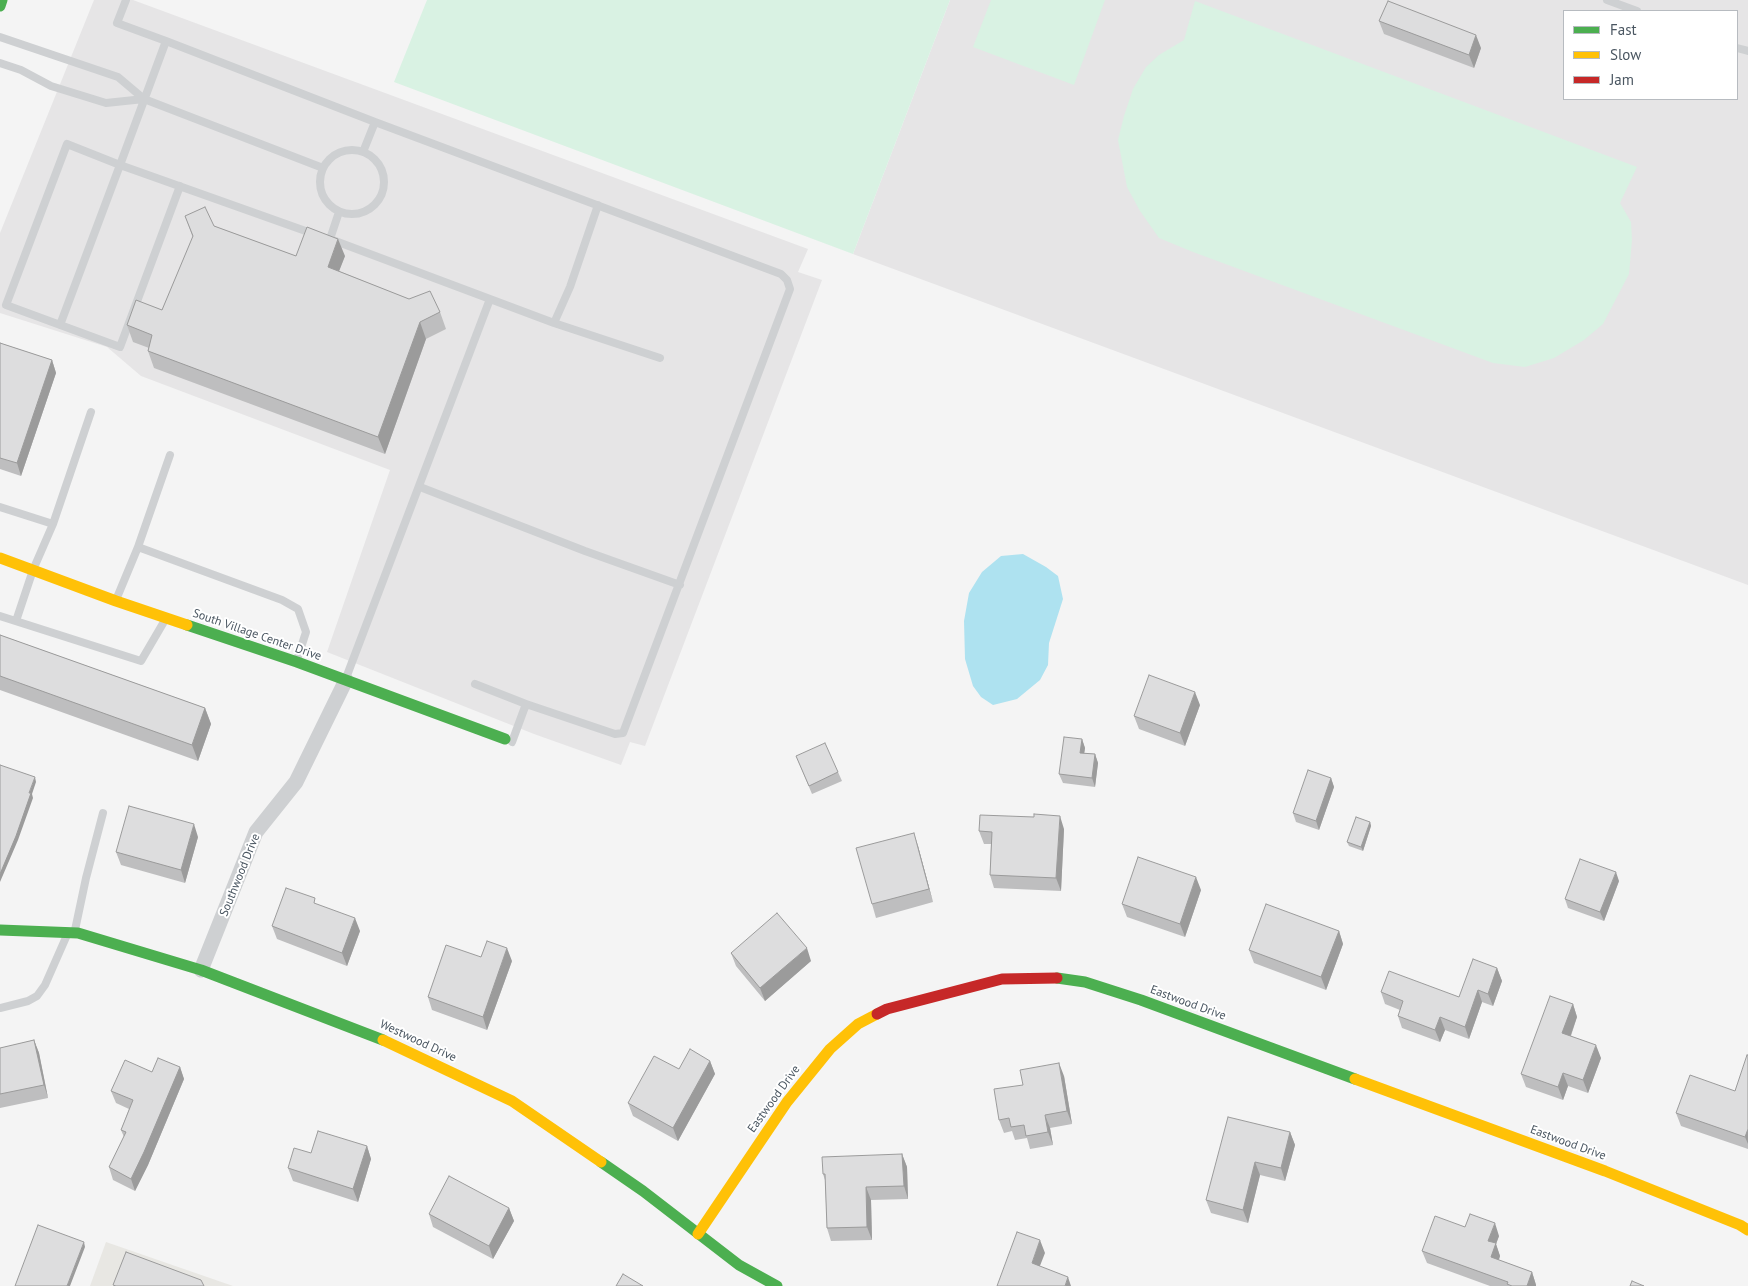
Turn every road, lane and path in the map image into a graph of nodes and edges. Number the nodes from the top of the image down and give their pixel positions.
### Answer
1 (2, 0) edge
2 (126, 0) edge
3 (1607, 0) edge
4 (1619, 2) edge
5 (0, 6) edge
6 (1634, 10) edge
7 (0, 37) edge
8 (166, 41) junction
9 (0, 63) edge
10 (144, 99) junction
11 (375, 122) junction
12 (363, 152) junction
13 (120, 164) junction
14 (323, 168) junction
15 (180, 186) junction
16 (598, 205) junction
17 (339, 212) junction
18 (330, 239) junction
19 (490, 300) junction
20 (3, 305) edge
21 (554, 323) junction
22 (60, 325) junction
23 (660, 358) dead end
24 (92, 412) dead end
25 (170, 455) dead end
26 (420, 487) junction
27 (0, 506) edge
28 (53, 524) junction
29 (138, 547) junction
30 (0, 558) edge
31 (32, 570) junction
32 (680, 585) junction
33 (116, 602) junction
34 (0, 616) edge
35 (166, 618) junction
36 (16, 621) junction
37 (296, 662) junction
38 (346, 680) junction
39 (475, 684) dead end
40 (526, 704) junction
41 (504, 739) joint
42 (103, 813) dead end
43 (0, 930) edge
44 (71, 933) junction
45 (201, 970) junction
46 (0, 1008) edge
47 (1748, 1230) edge
48 (698, 1234) junction
49 (777, 1286) edge

1 - 5 street
2 - 8 lane
3 - 4 lane
4 - 6 lane
7 - 10 lane
8 - 10 lane
8 - 11 lane
9 - 10 lane
10 - 13 lane
10 - 14 lane
11 - 12 lane
11 - 16 lane
12 - 14 lane
12 - 17 lane
13 - 15 lane
13 - 20 lane
13 - 22 lane
14 - 17 lane
15 - 18 lane
15 - 22 lane
16 - 21 lane
16 - 32 lane
17 - 18 lane
18 - 19 lane
19 - 21 lane
19 - 26 lane
20 - 22 lane
21 - 23 lane
24 - 28 lane
25 - 29 lane
26 - 32 lane
26 - 38 lane
27 - 28 lane
28 - 31 lane
29 - 33 lane
29 - 37 lane
30 - 31 street, South Village Center Drive
31 - 33 street, South Village Center Drive
31 - 36 lane
32 - 40 lane
33 - 35 street, South Village Center Drive
34 - 36 lane
35 - 36 lane
35 - 37 street, South Village Center Drive
37 - 38 street, South Village Center Drive
38 - 41 street, South Village Center Drive
38 - 45 street, Southwood Drive
39 - 40 lane
40 - 41 lane
42 - 44 lane
43 - 44 street, Westwood Drive
44 - 45 street, Westwood Drive
44 - 46 lane
45 - 48 street, Westwood Drive
47 - 48 street, Eastwood Drive
48 - 49 street, Westwood Drive

